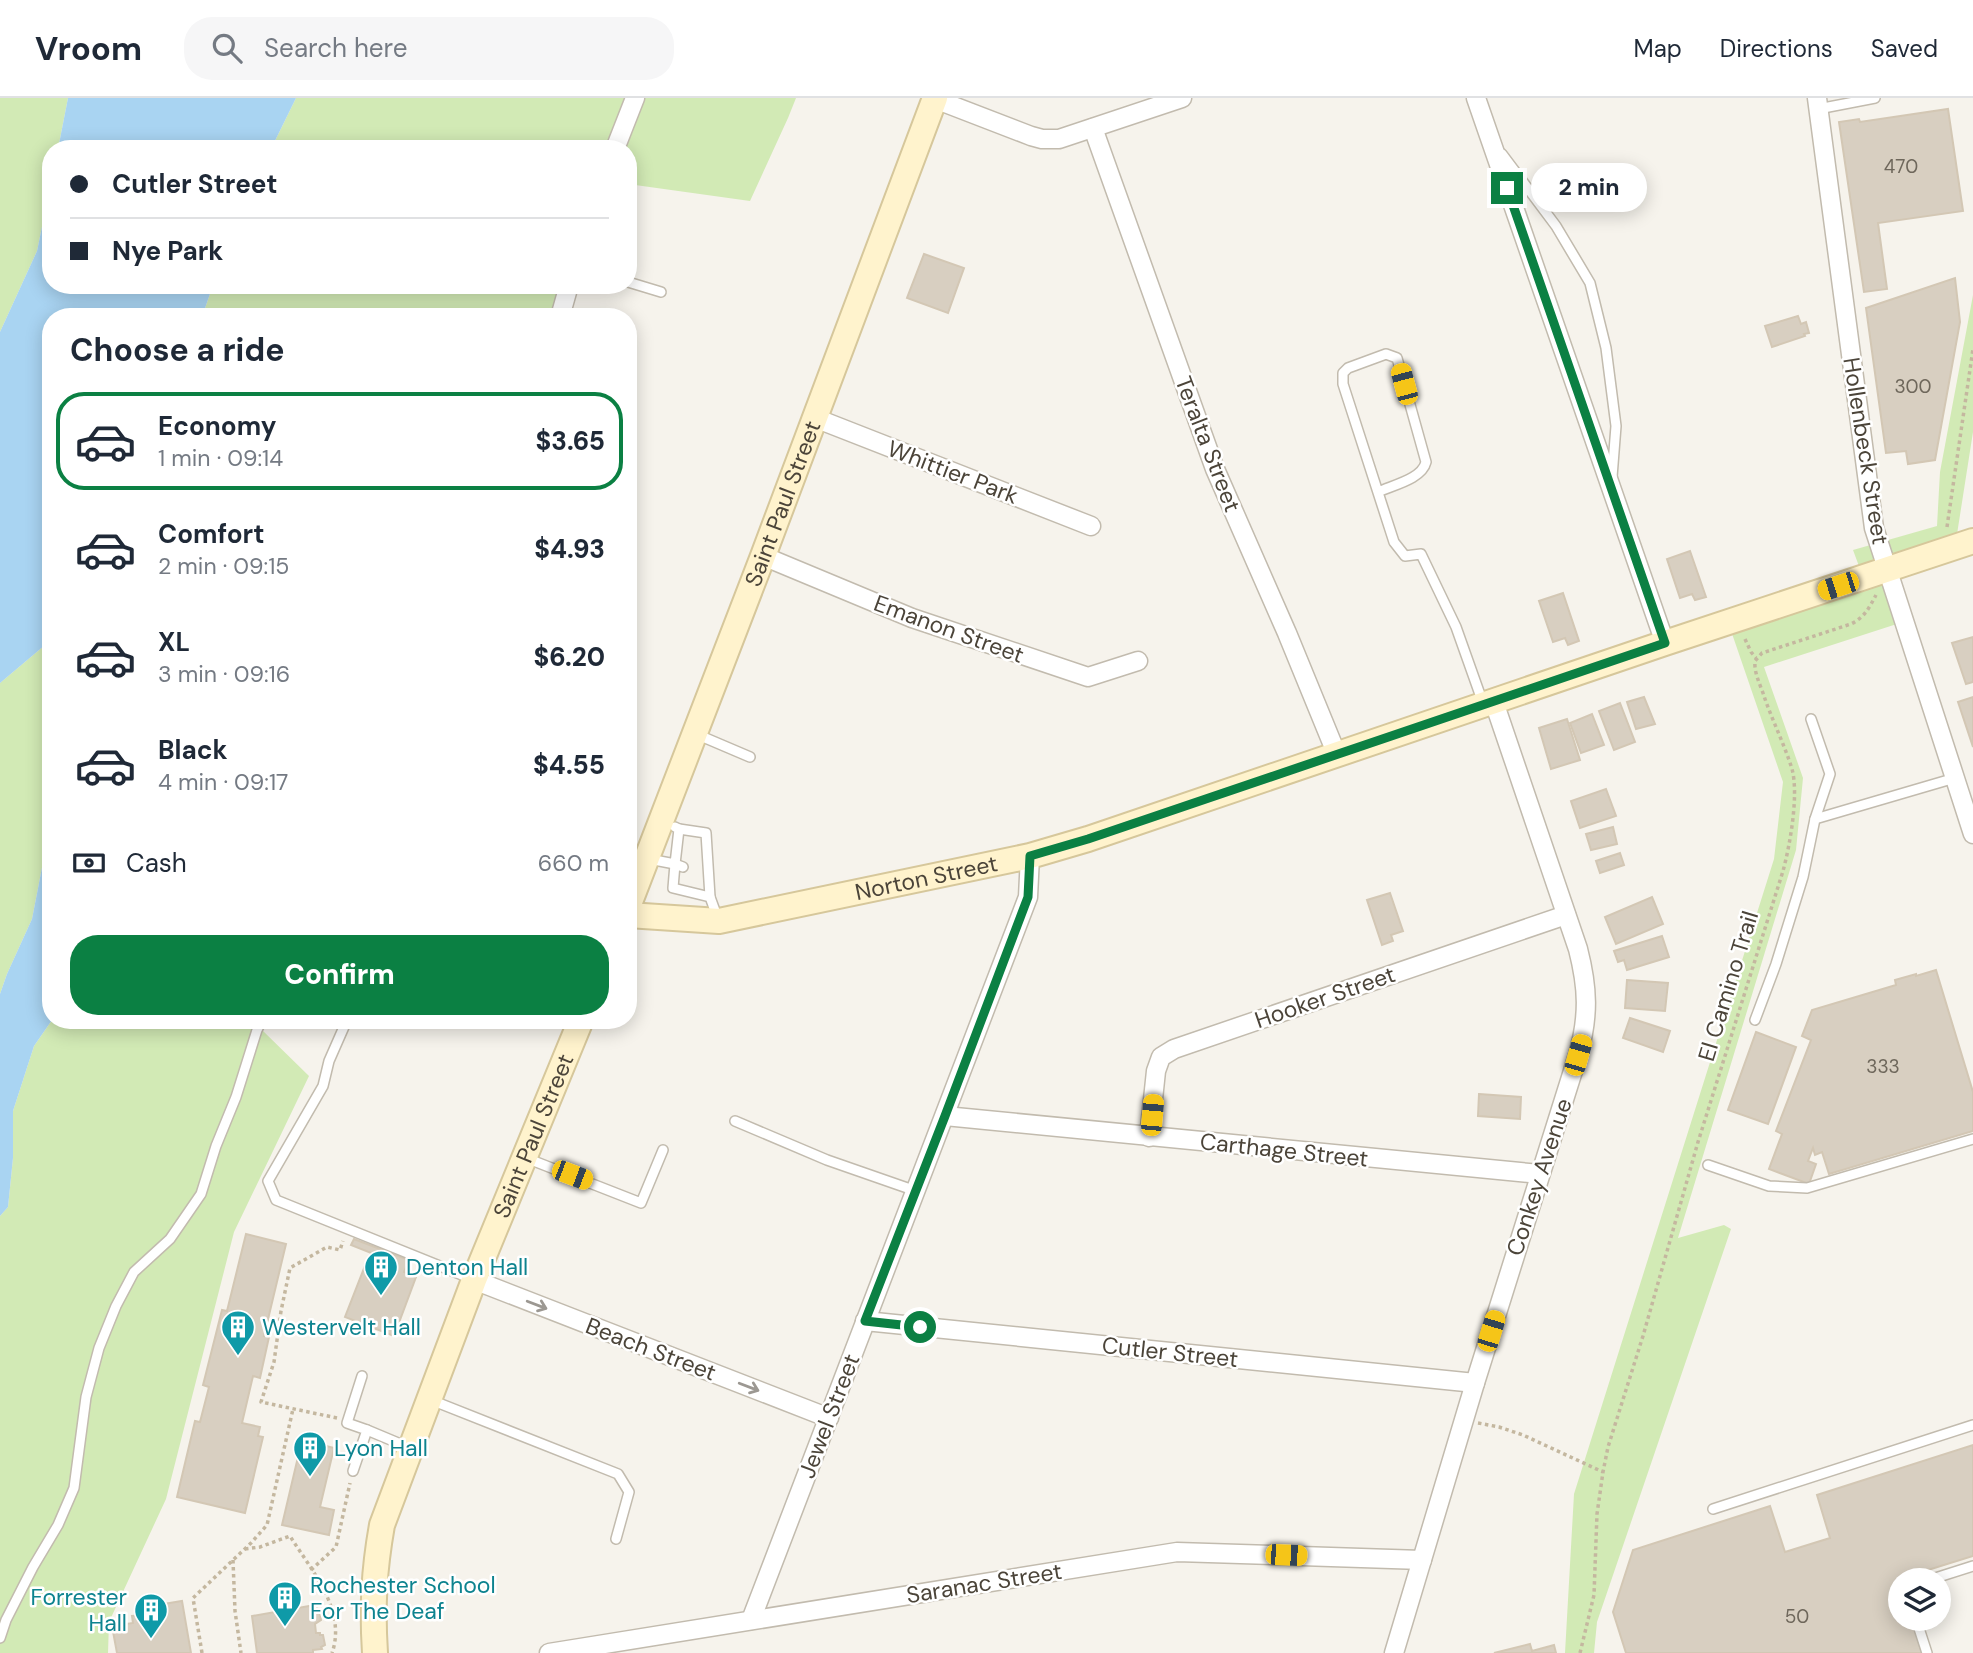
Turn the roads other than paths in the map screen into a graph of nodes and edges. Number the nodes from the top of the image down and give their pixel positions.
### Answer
1 (635, 98) edge
2 (1182, 98) edge
3 (1476, 98) edge
4 (1875, 98) edge
5 (935, 99) edge
6 (1818, 104) edge
7 (1093, 128) junction
8 (1490, 138) junction
9 (619, 140) edge
10 (637, 285) edge
11 (661, 292) dead end
12 (815, 418) junction
13 (1611, 486) junction
14 (1378, 492) junction
15 (1091, 526) dead end
16 (1973, 541) edge
17 (763, 555) junction
18 (1878, 573) junction
19 (1665, 643) junction
20 (1138, 661) dead end
21 (1489, 703) junction
22 (1811, 719) dead end
23 (694, 734) junction
24 (1337, 755) junction
25 (750, 757) dead end
26 (1955, 778) junction
27 (1815, 819) junction
28 (675, 832) junction
29 (1973, 834) edge
30 (1030, 856) junction
31 (646, 859) junction
32 (679, 866) junction
33 (637, 883) edge
34 (710, 897) junction
35 (1566, 915) junction
36 (637, 916) edge
37 (719, 921) junction
38 (1755, 1020) dead end
39 (258, 1029) edge
40 (343, 1029) edge
41 (578, 1029) edge
42 (945, 1116) junction
43 (734, 1121) dead end
44 (1149, 1137) junction
45 (1973, 1139) edge
46 (663, 1150) dead end
47 (525, 1157) junction
48 (1708, 1165) dead end
49 (1539, 1174) junction
50 (916, 1191) junction
51 (474, 1280) junction
52 (865, 1321) junction
53 (362, 1376) dead end
54 (1475, 1383) junction
55 (429, 1399) junction
56 (829, 1418) junction
57 (1973, 1425) edge
58 (367, 1430) junction
59 (410, 1448) junction
60 (353, 1471) road end
61 (1713, 1509) dead end
62 (616, 1539) dead end
63 (1422, 1560) junction
64 (1973, 1566) edge
65 (1951, 1573) edge
66 (751, 1620) junction
67 (1920, 1631) edge
68 (0, 1638) edge
69 (375, 1653) edge
70 (549, 1653) edge
71 (1394, 1653) edge
72 (1927, 1653) edge

1 - 9 street
2 - 7 street
3 - 8 street
4 - 6 lane
5 - 7 street
5 - 12 main road, Saint Paul Street
6 - 18 street, Hollenbeck Street
7 - 24 street, Teralta Street
8 - 13 street
8 - 13 lane
10 - 11 lane
12 - 15 street, Whittier Park
12 - 17 main road, Saint Paul Street
13 - 19 street
14 - 14 lane
14 - 21 lane
16 - 18 main road, Norton Street
17 - 20 street, Emanon Street
17 - 23 main road, Saint Paul Street
18 - 19 main road, Norton Street
18 - 26 street, Hollenbeck Street
19 - 21 main road, Norton Street
21 - 24 main road, Norton Street
21 - 35 street, Conkey Avenue
22 - 27 lane
23 - 25 lane
23 - 28 main road, Saint Paul Street
24 - 30 main road, Norton Street
26 - 27 lane
26 - 29 street, Hollenbeck Street
27 - 38 lane
28 - 31 main road, Saint Paul Street
28 - 32 lane
28 - 34 lane
30 - 37 main road, Norton Street
30 - 42 street, Jewel Street
31 - 32 lane
31 - 33 main road, Saint Paul Street
32 - 34 lane
34 - 37 lane
35 - 44 street, Hooker Street
35 - 49 street, Conkey Avenue
36 - 37 main road, Norton Street
39 - 68 lane
40 - 51 lane
41 - 47 main road, Saint Paul Street
42 - 44 street, Carthage Street
42 - 50 street, Jewel Street
43 - 50 lane
44 - 49 street, Carthage Street
45 - 48 lane
46 - 47 lane
47 - 51 main road, Saint Paul Street
49 - 54 street, Conkey Avenue
50 - 52 street, Jewel Street
51 - 55 main road, Saint Paul Street
51 -> 56 street, Beach Street
52 - 54 street, Cutler Street
52 - 56 street, Jewel Street
53 - 58 lane
54 - 63 street, Conkey Avenue
55 - 59 main road, Saint Paul Street
55 - 62 lane
56 - 66 street, Jewel Street
57 - 61 lane
58 - 59 lane
58 - 60 lane
59 - 69 main road, Saint Paul Street
63 - 66 street, Saranac Street
63 - 71 street, Conkey Avenue
64 - 65 lane
66 - 70 street, Saranac Street
67 - 72 lane

